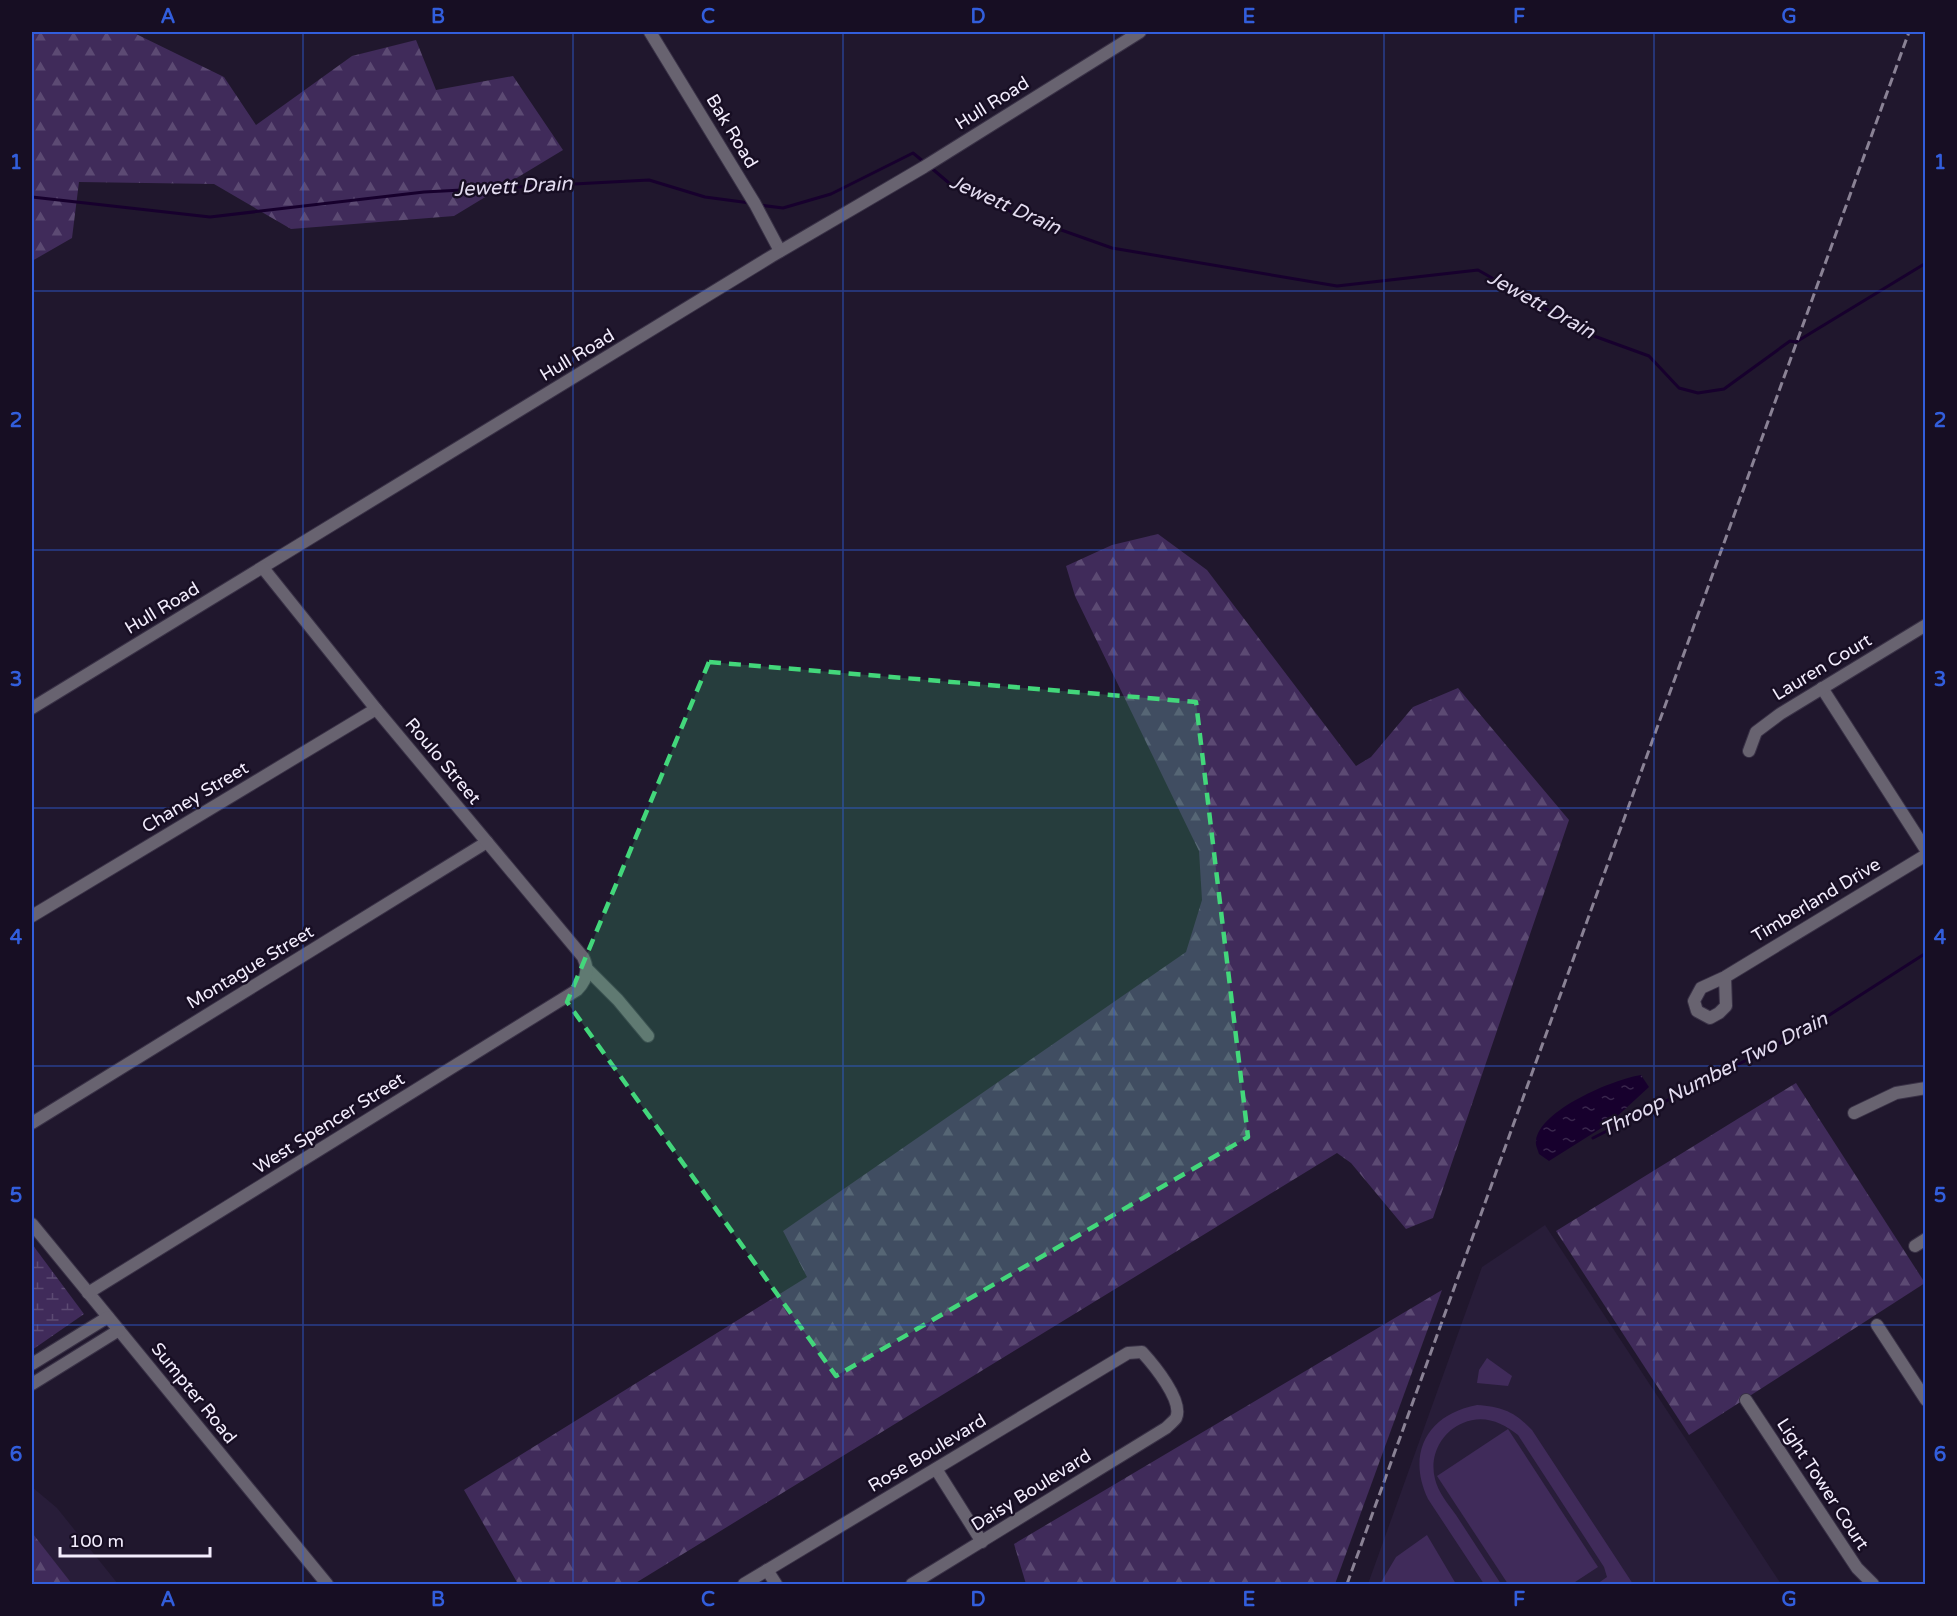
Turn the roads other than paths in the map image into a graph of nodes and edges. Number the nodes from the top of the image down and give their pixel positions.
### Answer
1 (650, 32) edge
2 (1140, 32) edge
3 (780, 251) junction
4 (263, 568) junction
5 (1926, 625) edge
6 (1822, 688) junction
7 (32, 708) edge
8 (376, 709) junction
9 (1749, 751) dead end
10 (488, 842) junction
11 (1926, 850) edge
12 (1926, 855) edge
13 (32, 916) edge
14 (586, 974) junction
15 (1725, 977) dead end
16 (648, 1036) dead end
17 (1926, 1088) edge
18 (1854, 1113) dead end
19 (32, 1123) edge
20 (32, 1224) edge
21 (88, 1293) junction
22 (108, 1317) junction
23 (1877, 1325) dead end
24 (119, 1330) junction
25 (1128, 1353) joint
26 (32, 1364) edge
27 (32, 1384) edge
28 (1746, 1400) dead end
29 (1926, 1400) edge
30 (936, 1469) junction
31 (982, 1542) junction
32 (767, 1570) junction
33 (327, 1584) edge
34 (744, 1584) edge
35 (776, 1584) edge
36 (912, 1584) edge
37 (1873, 1584) edge

1 - 3 street, Bak Road
2 - 3 street, Hull Road
3 - 4 street, Hull Road
4 - 7 street, Hull Road
4 - 8 street, Roulo Street
5 - 6 street, Lauren Court
6 - 9 street, Lauren Court
6 - 11 street
8 - 10 street, Roulo Street
8 - 13 street, Chaney Street
10 - 14 street, Roulo Street
10 - 19 street, Montague Street
12 - 15 street, Timberland Drive
14 - 16 street, Roulo Street
14 - 21 street, West Spencer Street
17 - 18 street
20 - 21 street, Sumpter Road
21 - 22 street, Sumpter Road
22 - 24 street, Sumpter Road
22 - 26 street
23 - 29 street
24 - 27 street
24 - 33 street, Sumpter Road
25 - 30 street, Rose Boulevard
25 - 31 street, Daisy Boulevard
28 - 37 street, Light Tower Court
30 - 31 street
30 - 32 street, Rose Boulevard
31 - 36 street, Daisy Boulevard
32 - 34 street, Rose Boulevard
32 - 35 street

